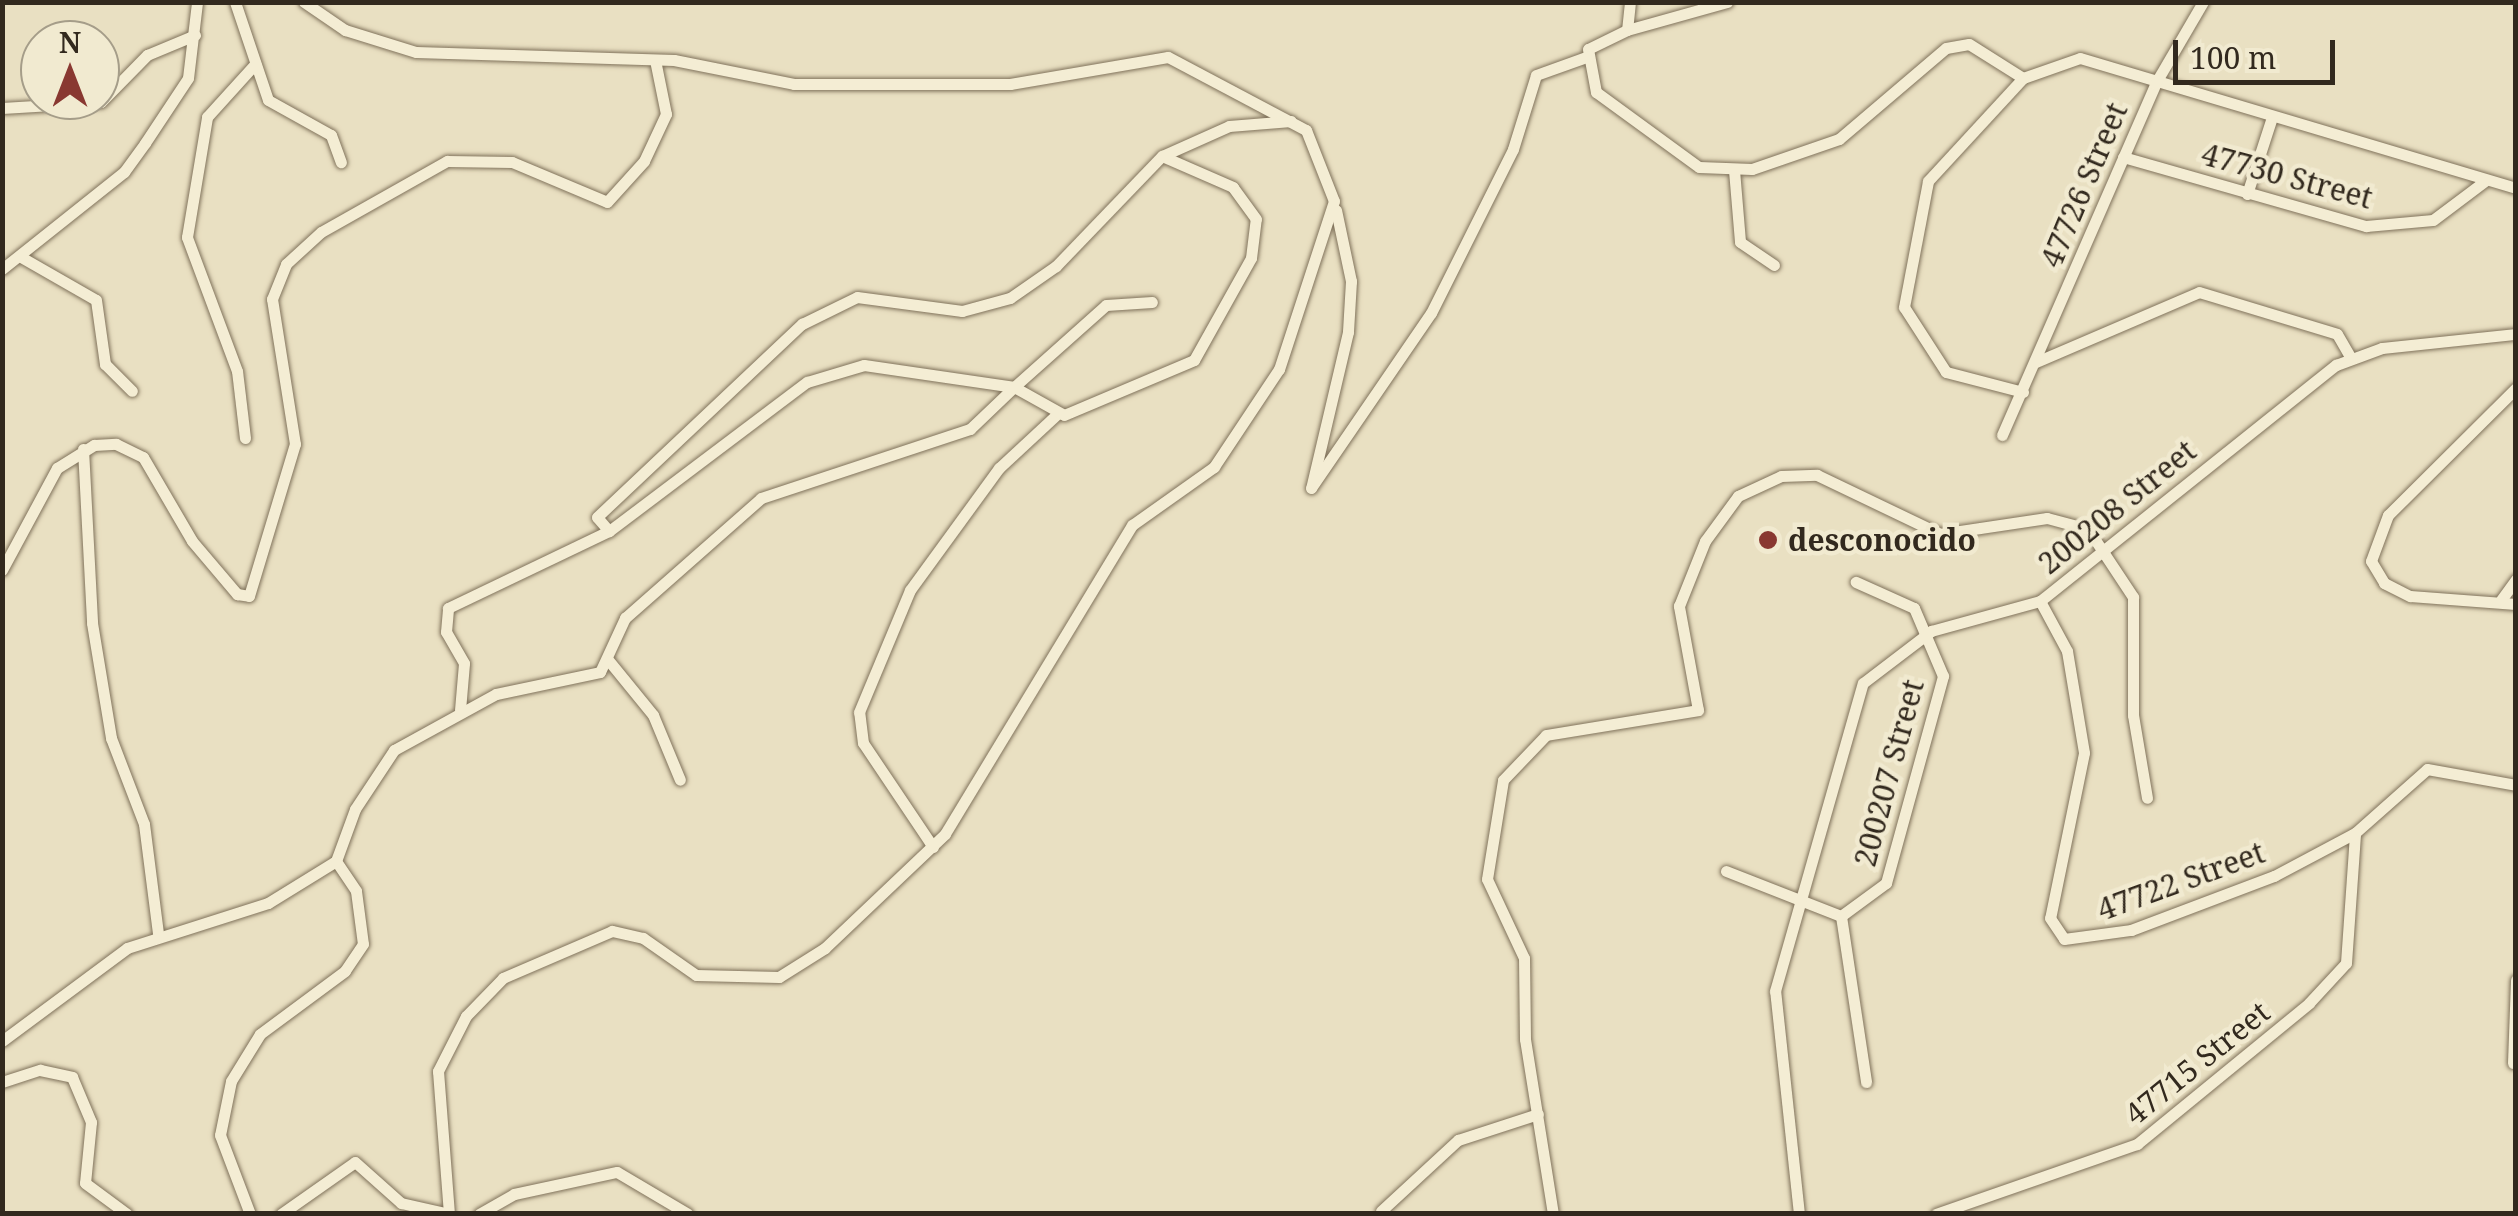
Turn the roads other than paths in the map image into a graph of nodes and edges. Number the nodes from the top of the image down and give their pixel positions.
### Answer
1 (196, 2) edge
2 (235, 2) edge
3 (304, 2) edge
4 (1630, 2) edge
5 (1727, 2) edge
6 (2203, 2) edge
7 (1626, 30) junction
8 (195, 32) junction
9 (1583, 59) junction
10 (655, 60) junction
11 (255, 64) junction
12 (2023, 78) junction
13 (2155, 84) junction
14 (2, 108) edge
15 (2272, 117) junction
16 (1294, 120) junction
17 (1162, 156) junction
18 (2122, 156) junction
19 (342, 162) dead end
20 (1734, 170) junction
21 (2486, 180) junction
22 (2516, 188) edge
23 (2247, 194) junction
24 (1334, 201) junction
25 (21, 258) junction
26 (1774, 265) dead end
27 (2, 268) edge
28 (1152, 302) dead end
29 (2516, 334) edge
30 (2351, 358) junction
31 (2036, 362) junction
32 (1014, 387) junction
33 (2516, 388) edge
34 (132, 390) dead end
35 (2022, 392) junction
36 (1056, 415) junction
37 (2002, 435) dead end
38 (244, 438) dead end
39 (83, 449) junction
40 (609, 531) junction
41 (2108, 550) junction
42 (2, 570) edge
43 (2516, 579) edge
44 (1856, 582) dead end
45 (2501, 600) junction
46 (2040, 602) junction
47 (2516, 604) edge
48 (1931, 631) junction
49 (609, 661) junction
50 (460, 710) junction
51 (680, 780) dead end
52 (2516, 785) edge
53 (2147, 798) dead end
54 (2355, 833) junction
55 (933, 848) junction
56 (336, 861) junction
57 (1726, 871) dead end
58 (1794, 899) junction
59 (1842, 916) junction
60 (158, 934) junction
61 (2516, 980) edge
62 (2, 1041) edge
63 (2513, 1063) dead end
64 (2, 1082) edge
65 (1866, 1082) dead end
66 (1538, 1114) junction
67 (1382, 1211) edge
68 (127, 1214) edge
69 (250, 1214) edge
70 (281, 1214) edge
71 (449, 1214) edge
72 (479, 1214) edge
73 (688, 1214) edge
74 (1553, 1214) edge
75 (1799, 1214) edge
76 (1936, 1214) edge

1 - 8 street
2 - 11 street
3 - 10 street
4 - 7 street
5 - 7 street
6 - 13 street, 47726 Street
7 - 9 street
8 - 14 street
8 - 25 street
9 - 20 street
9 - 24 street
10 - 16 street
10 - 39 street
11 - 19 street
11 - 38 street
12 - 13 street
12 - 20 street
12 - 35 street
13 - 15 street
13 - 18 street, 47726 Street
15 - 21 street
15 - 23 street
16 - 17 street
16 - 24 street
17 - 36 street
17 - 40 street
18 - 23 street, 47730 Street
18 - 31 street, 47726 Street
20 - 26 street
21 - 22 street
21 - 23 street, 47730 Street
24 - 55 street
25 - 27 street
25 - 34 street
28 - 32 street
29 - 30 street
30 - 31 street
30 - 41 street, 200208 Street
31 - 35 street, 47726 Street
32 - 36 street
32 - 40 street
32 - 49 street
33 - 45 street
35 - 37 street, 47726 Street
36 - 55 street
39 - 42 street
39 - 60 street
40 - 50 street
41 - 46 street, 200208 Street
41 - 53 street
41 - 66 street
43 - 45 street
44 - 48 street
45 - 47 street
46 - 48 street, 200208 Street
46 - 54 street, 47722 Street
48 - 58 street, 200208 Street
48 - 59 street, 200207 Street
49 - 50 street
49 - 51 street
50 - 56 street
52 - 54 street, 47722 Street
54 - 76 street, 47715 Street
55 - 71 street
56 - 60 street
56 - 69 street
57 - 58 street
58 - 59 street
58 - 75 street, 200208 Street
59 - 65 street
60 - 62 street
61 - 63 street
64 - 68 street
66 - 67 street
66 - 74 street
70 - 71 street
72 - 73 street

